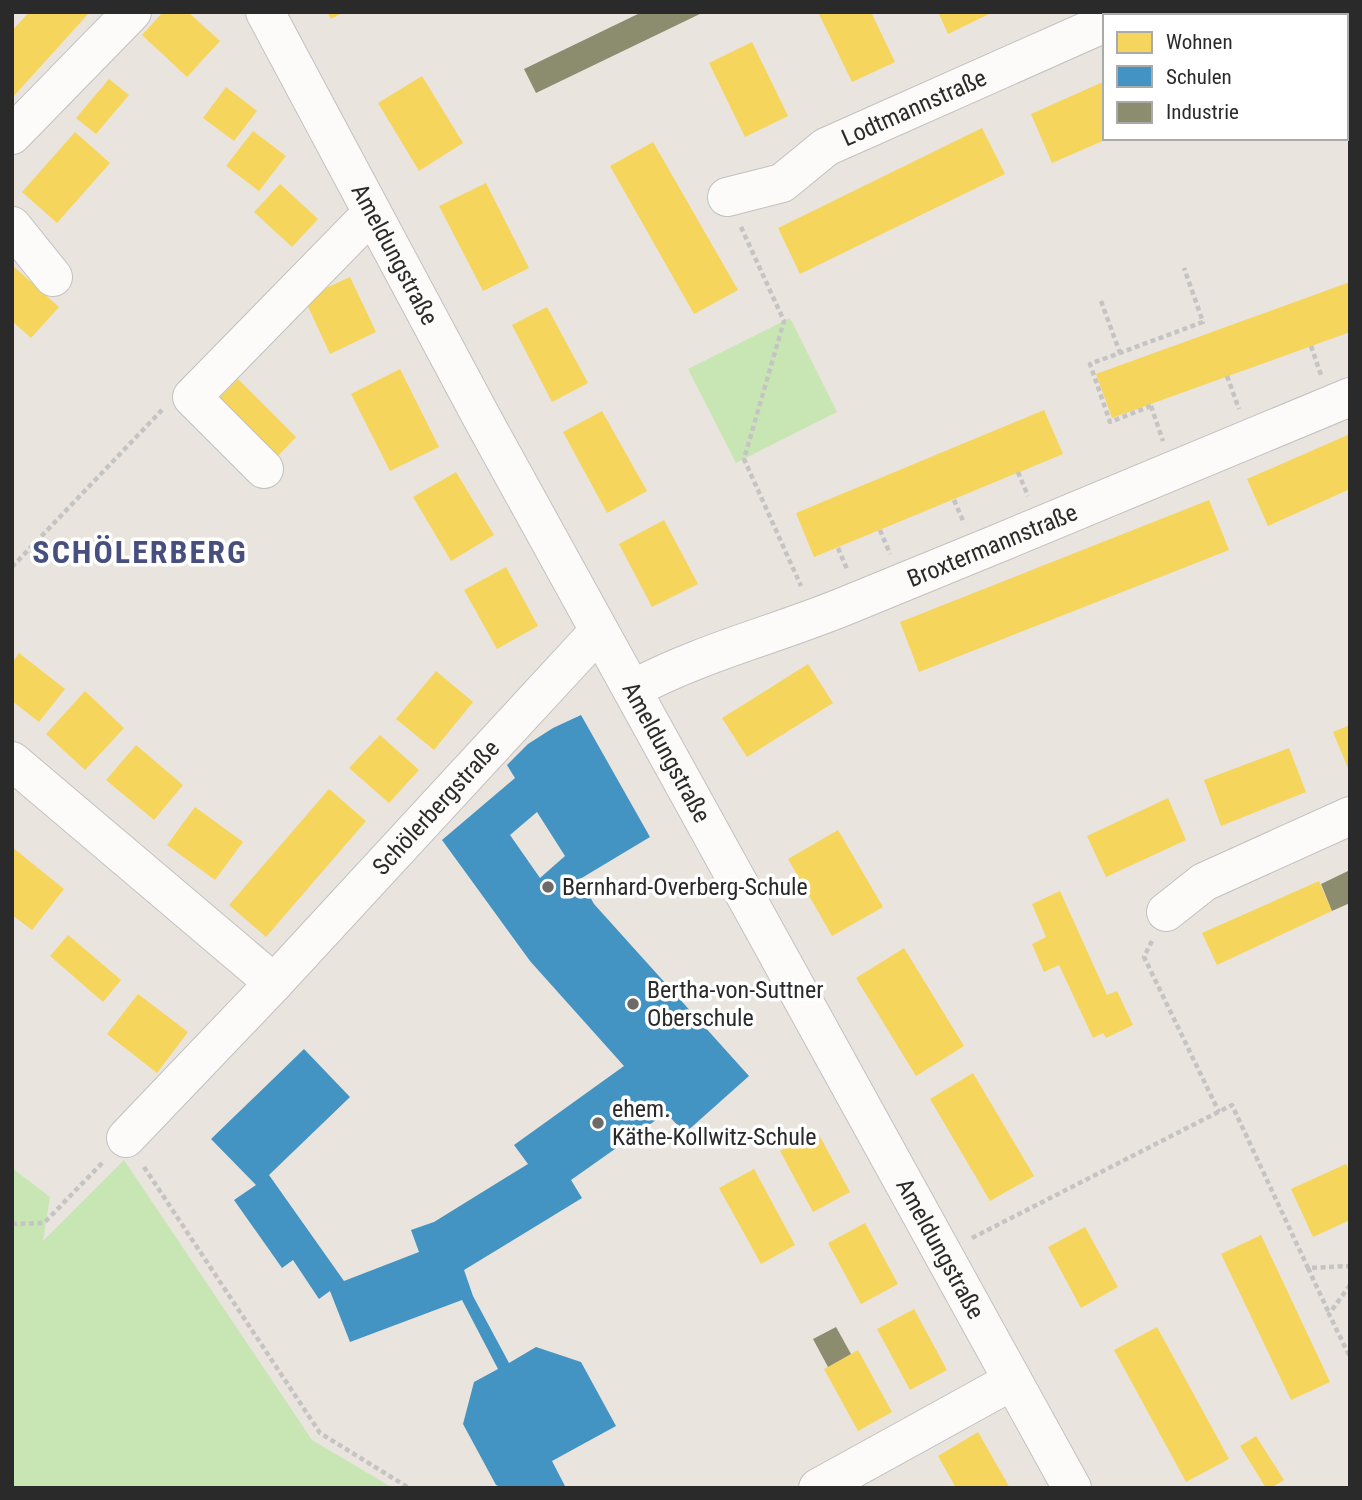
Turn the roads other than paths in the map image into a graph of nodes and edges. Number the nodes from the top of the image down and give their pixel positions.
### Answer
1 (132, 12) edge
2 (265, 12) edge
3 (1103, 24) edge
4 (12, 135) edge
5 (727, 197) road end
6 (371, 214) junction
7 (12, 226) edge
8 (53, 277) dead end
9 (1337, 390) edge
10 (264, 469) dead end
11 (599, 631) junction
12 (633, 689) junction
13 (12, 761) edge
14 (1350, 816) edge
15 (1166, 912) road end
16 (274, 983) junction
17 (126, 1138) road end
18 (1012, 1381) junction
19 (818, 1488) edge
20 (1072, 1488) edge

1 - 4 street
2 - 6 street, Ameldungstraße
3 - 5 street, Lodtmannstraße
6 - 10 street
6 - 11 street, Ameldungstraße
7 - 8 street
9 - 12 street, Broxtermannstraße
11 - 12 street, Ameldungstraße
11 - 16 street, Schölerbergstraße
12 - 18 street, Ameldungstraße
13 - 16 street
14 - 15 street
16 - 17 street, Schölerbergstraße
18 - 19 street
18 - 20 street, Ameldungstraße

